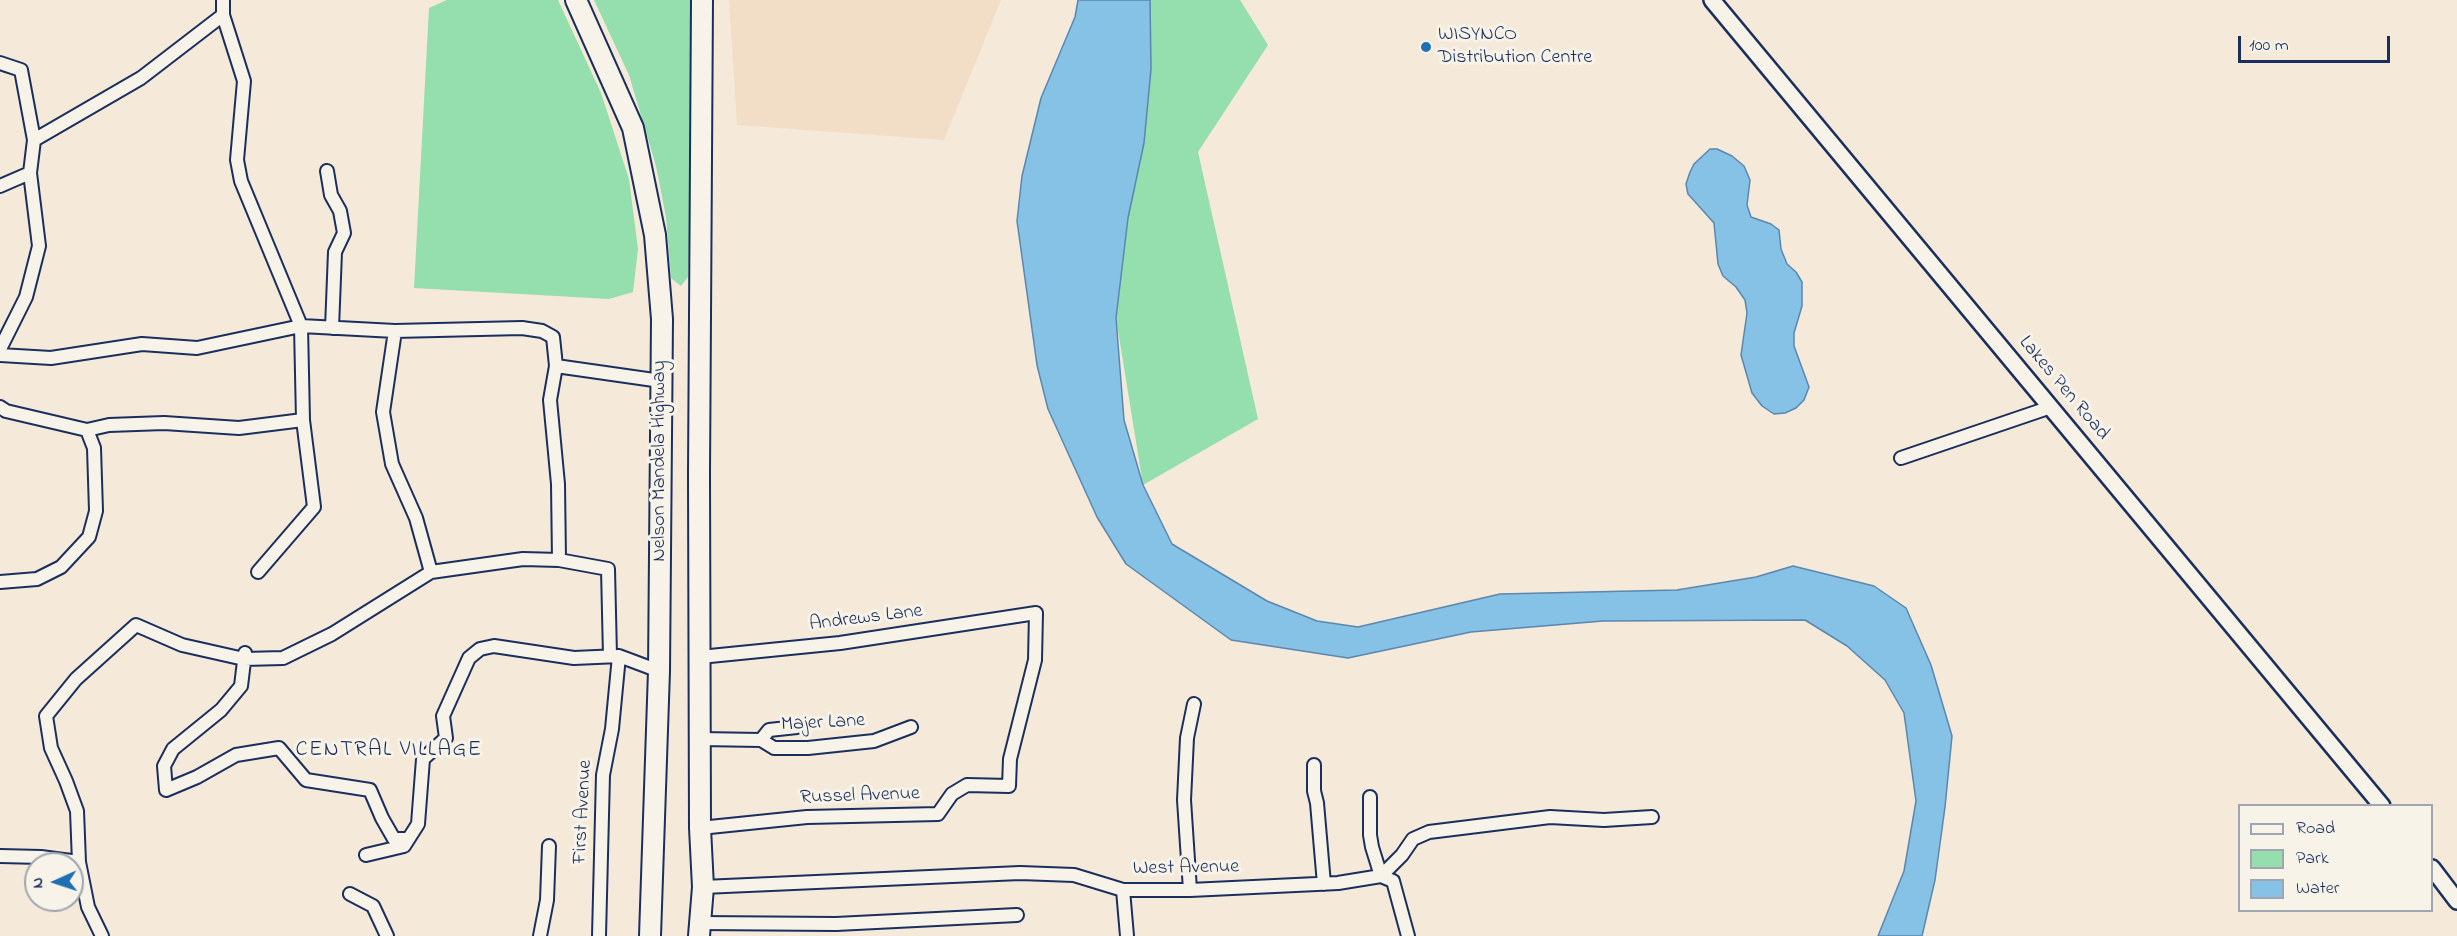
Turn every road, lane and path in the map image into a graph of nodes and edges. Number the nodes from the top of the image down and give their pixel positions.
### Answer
1 (223, 0) edge
2 (576, 0) edge
3 (702, 0) edge
4 (1712, 0) edge
5 (223, 15) junction
6 (0, 63) edge
7 (34, 140) junction
8 (327, 171) dead end
9 (30, 173) junction
10 (0, 186) edge
11 (301, 326) junction
12 (332, 328) junction
13 (396, 331) junction
14 (0, 349) edge
15 (0, 354) edge
16 (556, 366) junction
17 (661, 381) junction
18 (0, 407) edge
19 (2051, 407) junction
20 (303, 420) junction
21 (87, 430) junction
22 (1901, 458) dead end
23 (559, 560) junction
24 (258, 572) dead end
25 (431, 572) junction
26 (0, 582) edge
27 (245, 656) junction
28 (615, 656) junction
29 (700, 657) junction
30 (659, 671) junction
31 (1194, 704) dead end
32 (797, 727) dead end
33 (911, 727) dead end
34 (700, 739) junction
35 (761, 740) junction
36 (1314, 765) dead end
37 (1009, 786) joint
38 (1370, 797) dead end
39 (2380, 804) edge
40 (1652, 817) dead end
41 (700, 828) junction
42 (407, 839) junction
43 (549, 846) dead end
44 (79, 852) edge
45 (366, 855) dead end
46 (0, 856) edge
47 (24, 857) edge
48 (2433, 869) edge
49 (1381, 876) junction
50 (1323, 884) junction
51 (84, 887) edge
52 (703, 887) junction
53 (1123, 890) junction
54 (1190, 890) junction
55 (350, 894) dead end
56 (2457, 901) edge
57 (1017, 915) dead end
58 (699, 930) edge
59 (102, 936) edge
60 (387, 936) edge
61 (540, 936) edge
62 (599, 936) edge
63 (650, 936) edge
64 (1127, 936) edge
65 (1408, 936) edge

1 - 5 street
2 - 17 highway, Nelson Mandela Highway
3 - 29 highway, Nelson Mandela Highway
4 - 19 street, Lakes Pen Road
5 - 7 street
5 - 11 street
6 - 7 street
7 - 9 street
8 - 12 street
9 - 10 street
9 - 14 street
11 - 12 street
11 - 15 street
11 - 20 street
12 - 13 street
13 - 16 street
13 - 25 street
16 - 17 street
16 - 23 street
17 - 30 highway, Nelson Mandela Highway
18 - 21 street
19 - 22 street
19 - 39 street, Lakes Pen Road
20 - 21 street
20 - 24 street
21 - 26 street
23 - 25 street
23 - 28 street, First Avenue
25 - 27 street
27 - 42 street
27 - 44 street
28 - 30 street
28 - 42 street
28 - 62 street, First Avenue
29 - 34 highway, Nelson Mandela Highway
29 - 37 street, Andrews Lane
30 - 63 highway, Nelson Mandela Highway
31 - 54 street
32 - 35 street
33 - 35 street, Majer Lane
34 - 35 street, Majer Lane
34 - 41 highway, Nelson Mandela Highway
36 - 50 street
37 - 41 street, Russel Avenue
38 - 49 street
40 - 49 street
41 - 52 highway, Nelson Mandela Highway
42 - 45 street
43 - 61 street
46 - 47 street
48 - 56 street
49 - 50 street, West Avenue
49 - 65 street
50 - 54 street, West Avenue
51 - 59 street
52 - 53 street, West Avenue
52 - 58 highway, Nelson Mandela Highway
53 - 54 street, West Avenue
53 - 64 street
55 - 60 street
57 - 58 street

